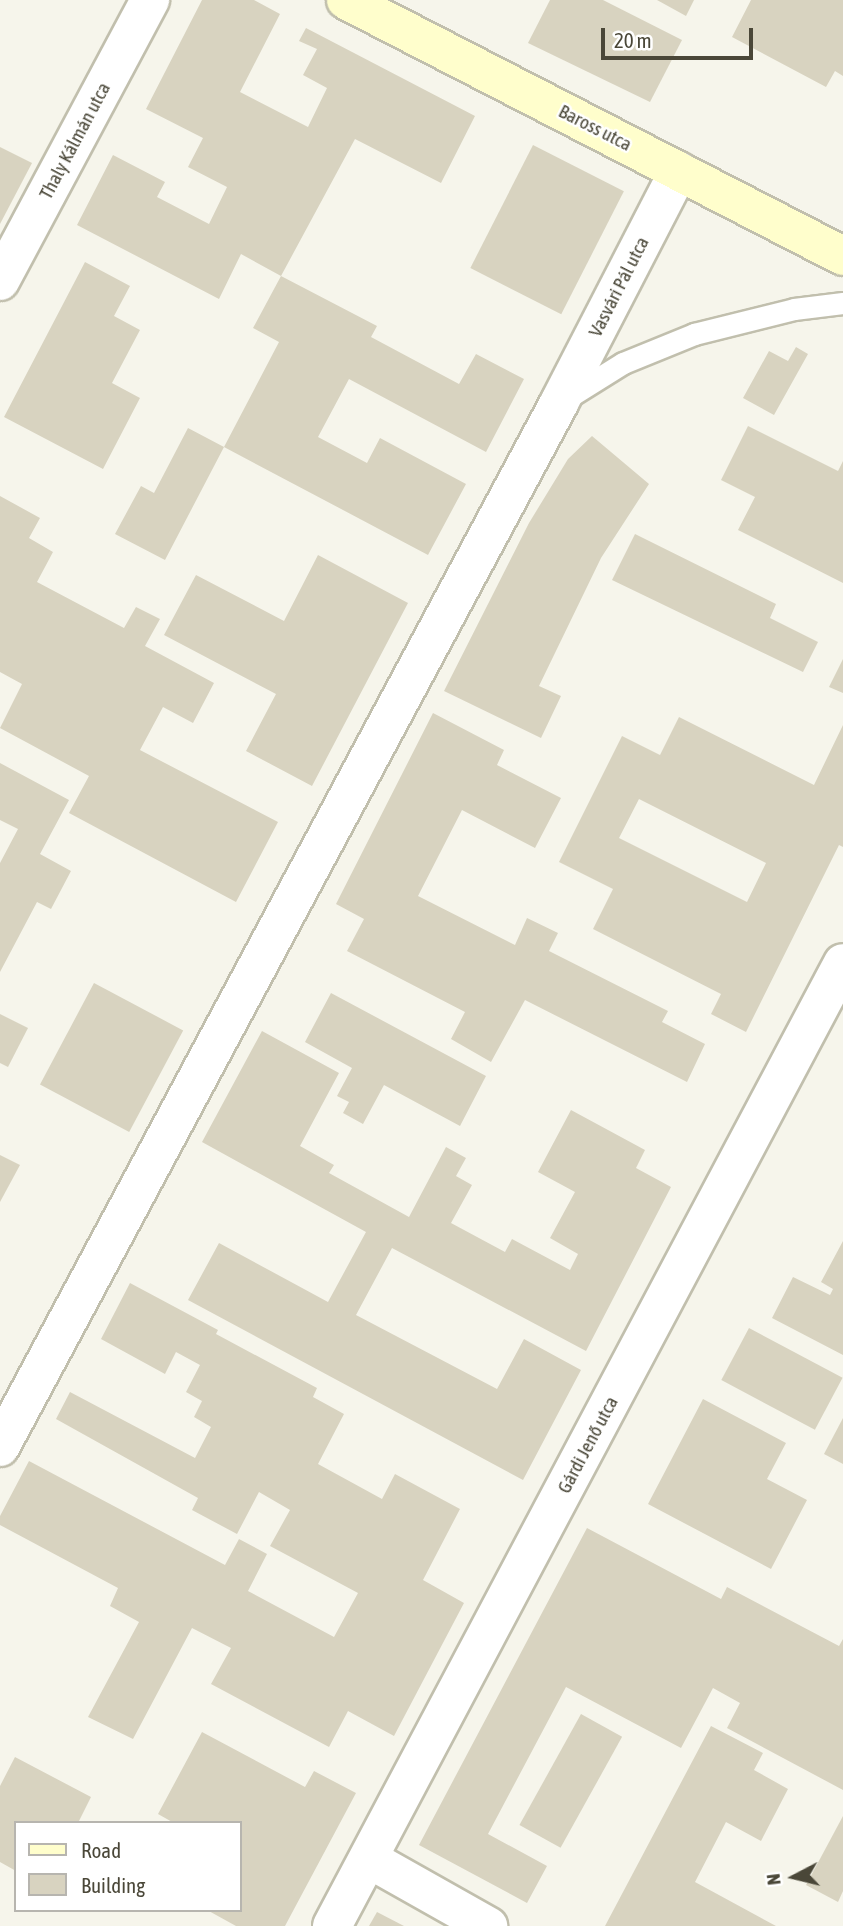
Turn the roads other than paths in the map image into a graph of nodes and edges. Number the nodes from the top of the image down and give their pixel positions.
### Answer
1 (150, 0) edge
2 (346, 0) edge
3 (679, 171) junction
4 (843, 256) edge
5 (0, 281) edge
6 (843, 303) edge
7 (559, 403) junction
8 (843, 963) edge
9 (0, 1447) edge
10 (369, 1859) junction
11 (332, 1926) edge
12 (488, 1926) edge

1 - 5 street, Thaly Kálmán utca
2 - 3 street, Baross utca
3 - 4 street, Baross utca
3 - 7 street, Vasvári Pál utca
6 - 7 lane
7 - 9 street, Vasvári Pál utca
8 - 10 street, Gárdi Jenő utca
10 - 11 street, Gárdi Jenő utca
10 - 12 street

